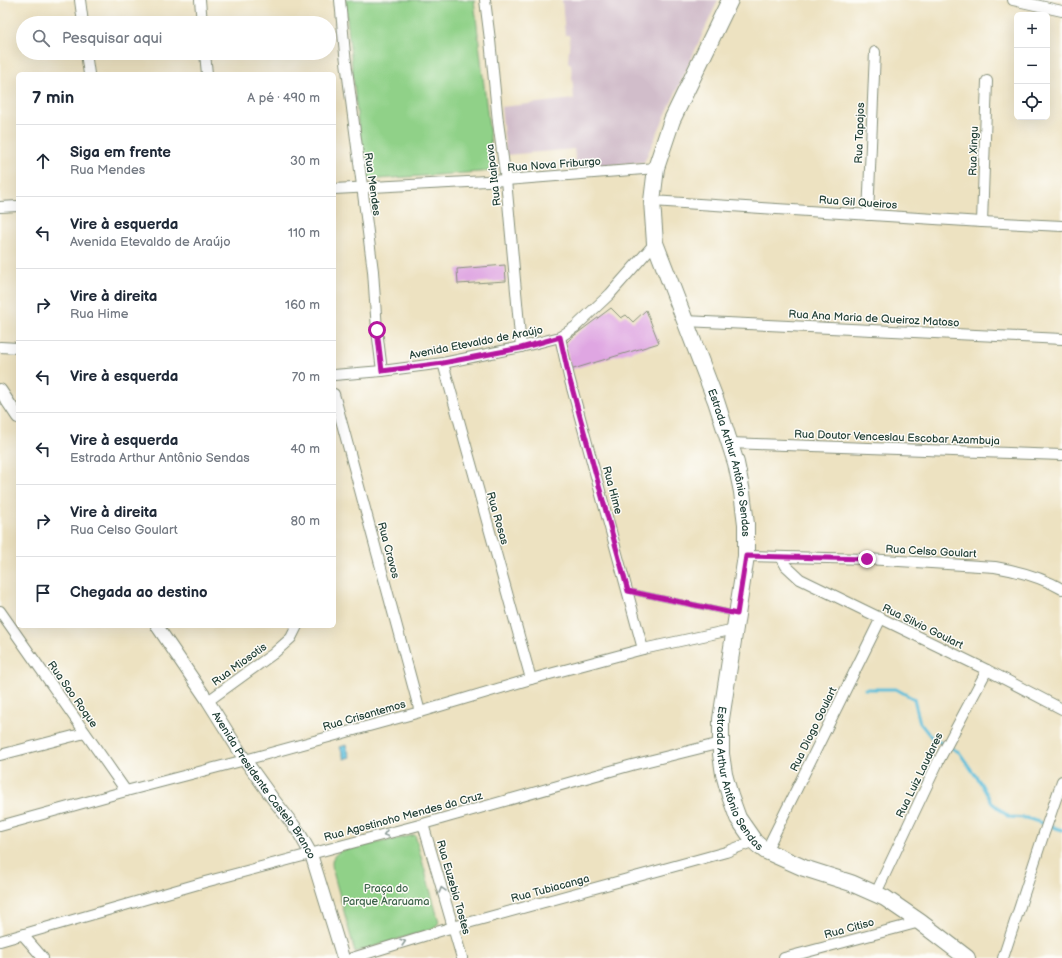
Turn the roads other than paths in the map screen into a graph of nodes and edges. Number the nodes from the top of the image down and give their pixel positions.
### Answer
1 (80, 0) edge
2 (200, 0) edge
3 (340, 0) edge
4 (485, 0) edge
5 (730, 0) edge
6 (1012, 0) edge
7 (1062, 12) edge
8 (82, 16) edge
9 (201, 16) edge
10 (875, 52) dead end
11 (87, 60) edge
12 (206, 60) edge
13 (89, 72) edge
14 (207, 72) edge
15 (987, 82) dead end
16 (656, 168) junction
17 (506, 180) junction
18 (362, 188) junction
19 (336, 189) edge
20 (652, 201) junction
21 (16, 206) edge
22 (0, 207) edge
23 (868, 215) junction
24 (982, 222) junction
25 (1062, 226) edge
26 (654, 242) junction
27 (685, 321) junction
28 (560, 337) junction
29 (1062, 339) edge
30 (0, 347) edge
31 (16, 348) edge
32 (521, 348) junction
33 (443, 363) junction
34 (382, 371) junction
35 (336, 375) edge
36 (0, 390) edge
37 (336, 401) edge
38 (16, 414) edge
39 (730, 443) junction
40 (1046, 455) junction
41 (1062, 455) edge
42 (1062, 463) edge
43 (746, 556) junction
44 (781, 557) junction
45 (1062, 589) edge
46 (628, 591) junction
47 (0, 611) edge
48 (881, 618) junction
49 (736, 621) junction
50 (159, 628) edge
51 (296, 628) edge
52 (644, 649) junction
53 (987, 670) junction
54 (530, 679) junction
55 (208, 701) junction
56 (1062, 709) edge
57 (420, 712) junction
58 (85, 733) junction
59 (721, 743) junction
60 (0, 755) edge
61 (245, 760) junction
62 (1062, 781) edge
63 (126, 791) junction
64 (423, 824) junction
65 (0, 826) edge
66 (760, 846) junction
67 (311, 854) junction
68 (876, 893) junction
69 (920, 922) junction
70 (453, 927) junction
71 (23, 935) junction
72 (0, 941) edge
73 (43, 958) edge
74 (342, 958) edge
75 (352, 958) edge
76 (462, 958) edge
77 (786, 958) edge
78 (967, 958) edge
79 (1003, 958) edge

1 - 8 street
2 - 9 street
3 - 18 street, Rua Mendes
4 - 17 street, Rua Itaipava
5 - 16 main road, Estrada Arthur Antônio Sendas
6 - 7 street
10 - 23 street, Rua Tapajos
11 - 13 street
12 - 14 street
15 - 24 street, Rua Xingu
16 - 17 street, Rua Nova Friburgo
16 - 20 main road, Estrada Arthur Antônio Sendas
17 - 18 street, Rua Nova Friburgo
17 - 32 street, Rua Itaipava
18 - 19 street, Rua Nova Friburgo
18 - 34 street, Rua Mendes
20 - 23 street, Rua Gil Queiros
20 - 26 main road, Estrada Arthur Antônio Sendas
21 - 22 street
23 - 24 street, Rua Gil Queiros
24 - 25 street, Rua Gil Queiros
26 - 27 main road, Estrada Arthur Antônio Sendas
26 - 28 street, Avenida Etevaldo de Araújo
27 - 29 street, Rua Ana Maria de Queiroz Matoso
27 - 39 main road, Estrada Arthur Antônio Sendas
28 - 32 street, Avenida Etevaldo de Araújo
28 - 46 street, Rua Hime
30 - 31 street
32 - 33 street, Avenida Etevaldo de Araújo
33 - 34 street, Avenida Etevaldo de Araújo
33 - 54 street, Rua Rosas
34 - 35 street, Avenida Etevaldo de Araújo
36 - 38 street
37 - 57 street, Rua Cravos
39 - 40 street, Rua Doutor Venceslau Escobar Azambuja
39 - 43 main road, Estrada Arthur Antônio Sendas
40 - 41 street, Rua Doutor Venceslau Escobar Azambuja
40 - 42 street
43 - 44 street, Rua Celso Goulart
43 - 49 main road, Estrada Arthur Antônio Sendas
44 - 45 street, Rua Celso Goulart
44 - 48 street, Rua Silvio Goulart
46 - 49 lane
46 - 52 street, Rua Hime
47 - 58 street, Rua Sao Roque
48 - 53 street, Rua Silvio Goulart
48 - 66 street, Rua Diogo Goulart
49 - 52 street, Rua Crisantemos
49 - 59 main road, Estrada Arthur Antônio Sendas
50 - 55 street, Avenida Presidente Castelo Branco
51 - 55 street, Rua Miosotis
52 - 54 street, Rua Crisantemos
53 - 56 street, Rua Silvio Goulart
53 - 68 street, Rua Luiz Laudares
54 - 57 street, Rua Crisantemos
55 - 61 street, Avenida Presidente Castelo Branco
57 - 61 street, Rua Crisantemos
58 - 60 street
58 - 63 street, Rua Sao Roque
59 - 64 street, Rua Agostinoho Mendes da Cruz
59 - 66 main road, Estrada Arthur Antônio Sendas
61 - 63 street, Rua Crisantemos
61 - 67 street, Avenida Presidente Castelo Branco
62 - 79 street
63 - 65 street, Rua Crisantemos
64 -> 67 street, Rua Agostinoho Mendes da Cruz
70 -> 64 street, Rua Euzebio Tostes
66 - 68 main road, Estrada Arthur Antônio Sendas
66 - 70 street, Rua Tubiacanga
67 - 71 street, Rua Agostinoho Mendes da Cruz
67 - 74 street, Avenida Presidente Castelo Branco
68 - 69 main road, Estrada Arthur Antônio Sendas
69 - 77 street, Rua Citiso
69 - 78 main road, Estrada Arthur Antônio Sendas
75 -> 70 street, Rua Tubiacanga
70 - 76 street, Rua Euzebio Tostes
71 - 72 street, Rua Agostinoho Mendes da Cruz
71 - 73 street

